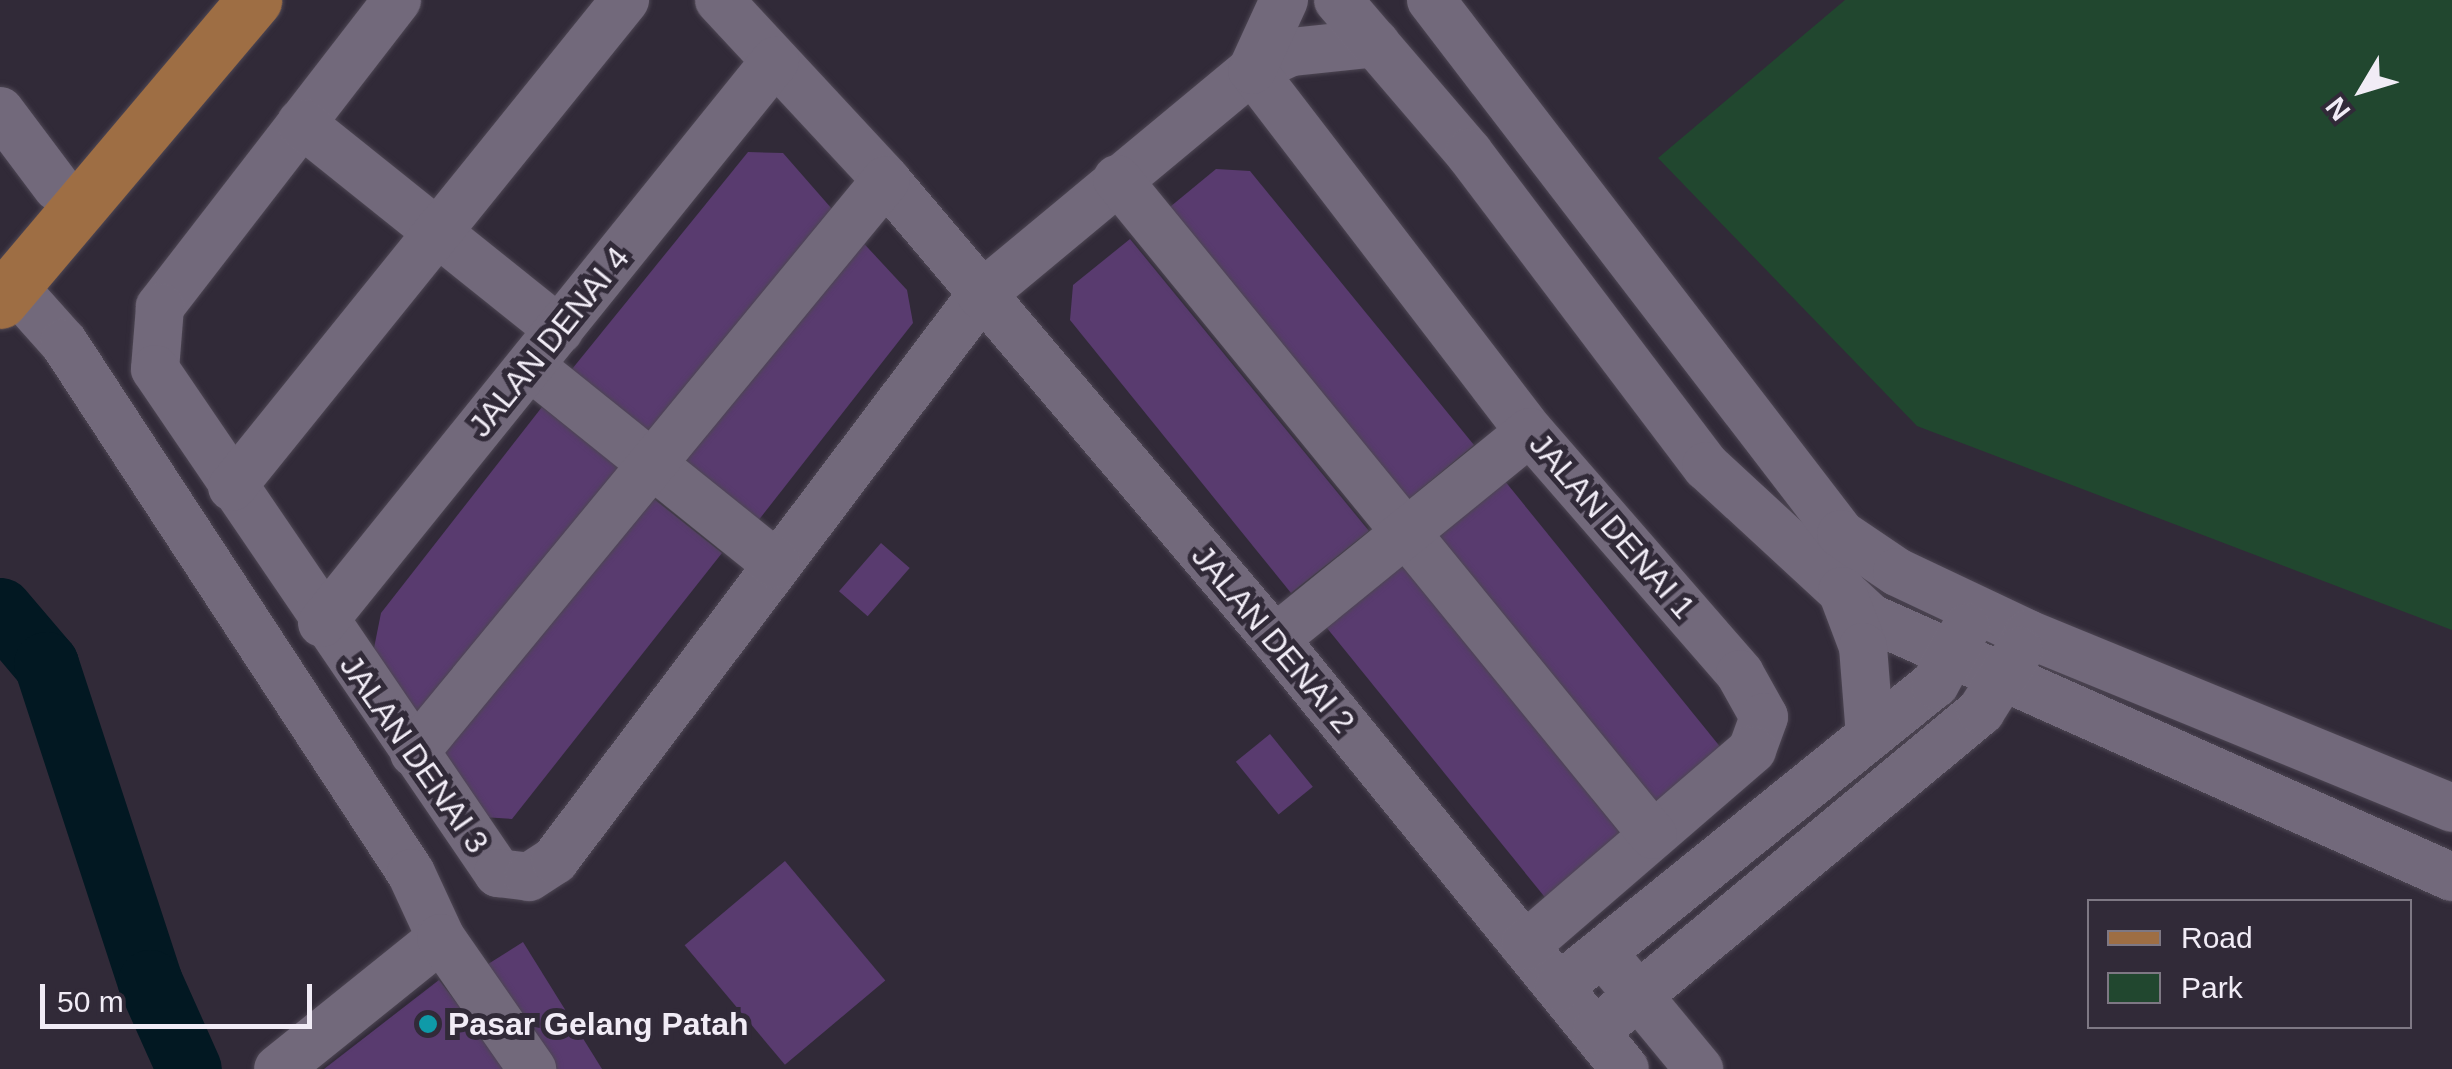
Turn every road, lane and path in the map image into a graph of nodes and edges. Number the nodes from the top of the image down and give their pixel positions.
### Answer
1 (214, 0) edge
2 (254, 0) edge
3 (397, 0) edge
4 (625, 0) edge
5 (719, 0) edge
6 (1284, 0) edge
7 (1338, 0) edge
8 (1431, 0) edge
9 (1376, 43) junction
10 (775, 61) junction
11 (1252, 70) junction
12 (0, 110) edge
13 (301, 123) junction
14 (1117, 179) junction
15 (886, 180) junction
16 (57, 186) junction
17 (438, 232) junction
18 (4, 281) edge
19 (982, 295) junction
20 (559, 330) junction
21 (530, 366) junction
22 (1530, 432) junction
23 (652, 465) junction
24 (232, 486) junction
25 (1407, 534) junction
26 (776, 564) junction
27 (1842, 592) junction
28 (1975, 608) junction
29 (322, 622) junction
30 (2028, 634) junction
31 (1275, 639) junction
32 (1954, 655) junction
33 (2004, 678) junction
34 (1870, 736) junction
35 (414, 753) junction
36 (2452, 808) edge
37 (1652, 835) junction
38 (2452, 877) edge
39 (441, 938) junction
40 (1524, 946) junction
41 (1602, 952) junction
42 (1560, 986) junction
43 (1638, 996) junction
44 (1597, 1030) junction
45 (278, 1069) edge
46 (532, 1069) edge
47 (1625, 1069) edge
48 (1699, 1069) edge

1 - 16 main road
2 - 18 main road
3 - 13 street, JALAN DENAI 3
4 - 17 street
5 - 10 street, JALAN DENAI 2
6 - 11 street
7 - 9 street
8 - 28 street
9 - 11 street
9 - 27 street
10 - 15 street, JALAN DENAI 2
10 - 20 street, JALAN DENAI 4
11 - 14 street, JALAN DENAI 3
11 - 22 street, JALAN DENAI 1
12 - 16 street
13 - 17 street
13 - 24 street, JALAN DENAI 3
14 - 19 street, JALAN DENAI 3
14 - 25 street
15 - 19 street, JALAN DENAI 2
15 - 23 street
16 - 18 main road
17 - 20 street
17 - 24 street
18 - 39 street
19 - 26 street, JALAN DENAI 3
19 - 31 street, JALAN DENAI 2
20 - 21 street, JALAN DENAI 4
21 - 23 street
21 - 29 street, JALAN DENAI 4
22 - 25 street
22 - 37 street, JALAN DENAI 1
23 - 26 street
23 - 35 street
24 - 29 street, JALAN DENAI 3
25 - 31 street
25 - 37 street
26 - 35 street, JALAN DENAI 3
27 - 32 street
27 - 34 street
28 - 30 street
28 - 32 street
29 - 35 street, JALAN DENAI 3
30 - 33 street
30 - 36 street
31 - 40 street, JALAN DENAI 2
32 - 33 street
32 - 34 street
33 - 38 street
33 - 43 street
34 - 41 street
37 - 40 street, JALAN DENAI 1
39 - 45 street
39 - 46 street
40 - 42 street, JALAN DENAI 2
41 - 42 street
41 - 43 street
42 - 44 street, JALAN DENAI 2
43 - 44 street
43 - 48 street
44 - 47 street, JALAN DENAI 2

